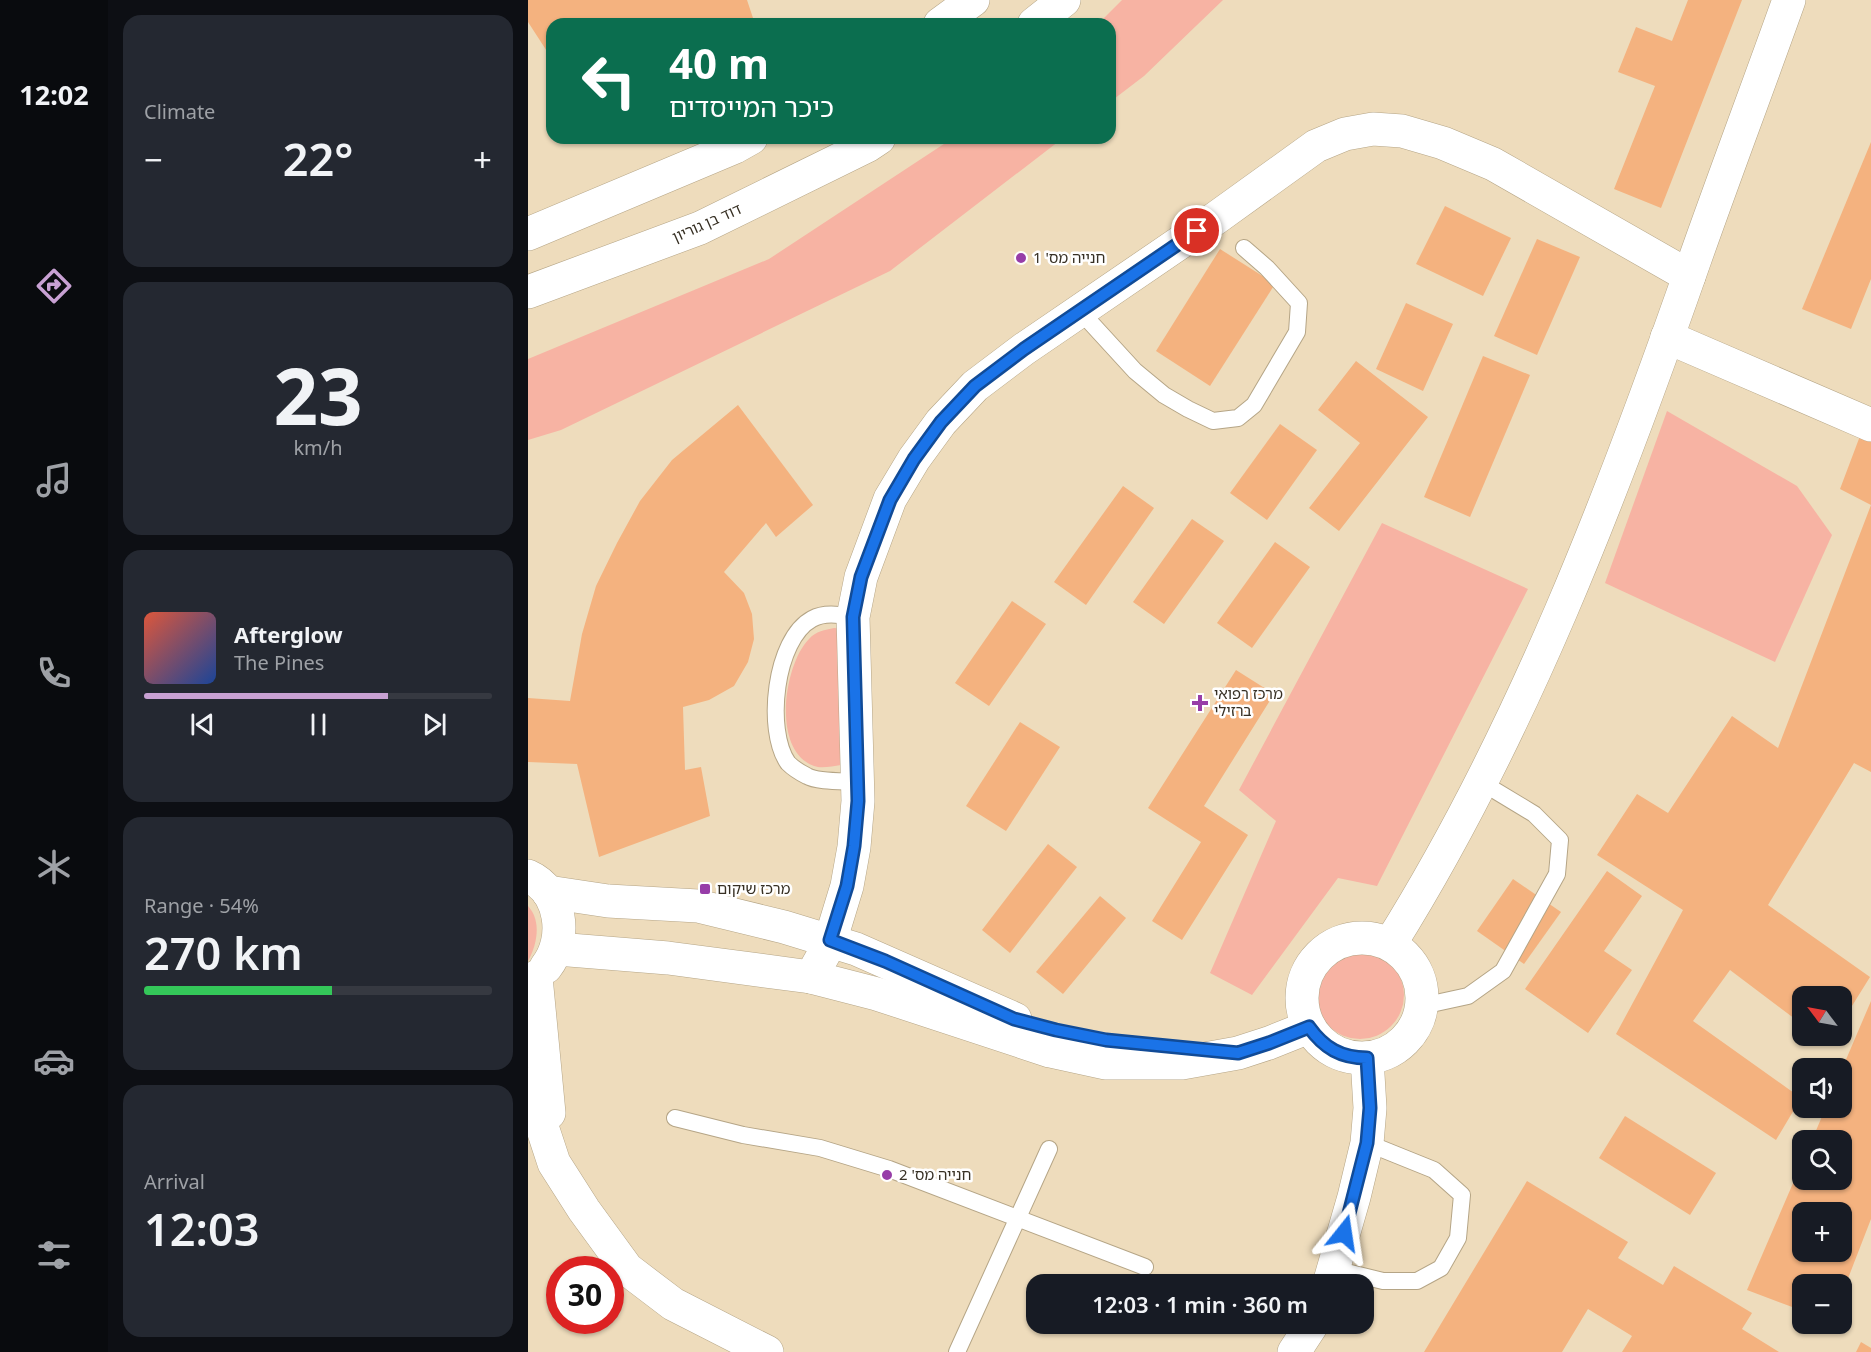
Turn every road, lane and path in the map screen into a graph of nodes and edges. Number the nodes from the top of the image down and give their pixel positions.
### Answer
1 (973, 0) edge
2 (1064, 0) edge
3 (1789, 0) edge
4 (948, 18) edge
5 (1042, 18) edge
6 (740, 144) edge
7 (870, 144) edge
8 (528, 234) edge
9 (1244, 248) dead end
10 (1689, 276) junction
11 (528, 292) edge
12 (1080, 311) junction
13 (1668, 337) junction
14 (1871, 424) edge
15 (853, 617) junction
16 (857, 782) junction
17 (1481, 782) junction
18 (538, 884) edge
19 (830, 940) junction
20 (1390, 944) junction
21 (556, 948) junction
22 (812, 977) junction
23 (532, 980) edge
24 (1422, 1006) junction
25 (1309, 1027) junction
26 (1238, 1053) junction
27 (1367, 1058) junction
28 (528, 1084) edge
29 (675, 1118) dead end
30 (1367, 1143) junction
31 (1049, 1149) dead end
32 (554, 1163) junction
33 (1017, 1218) junction
34 (1145, 1267) dead end
35 (1333, 1274) edge
36 (1374, 1280) edge
37 (1306, 1334) edge
38 (767, 1352) edge
39 (957, 1352) edge
40 (1294, 1352) edge

1 - 4 street
2 - 5 street
3 - 10 street
6 - 8 street
7 - 11 street, דוד בן גוריון
9 - 12 lane
10 - 12 street
10 - 13 street
12 - 15 street
13 - 14 street
13 - 17 street
15 - 16 street
15 - 16 lane
16 - 19 street
17 - 20 street
17 - 24 lane
18 - 19 street
18 - 21 street
19 - 22 street
19 - 26 street
20 - 24 street
20 - 25 street
21 - 22 street
21 - 23 street
22 - 26 street
23 - 32 street
24 - 27 street
25 - 26 street
25 - 27 street
27 - 30 street
28 - 32 street
29 - 33 lane
30 - 35 street
30 - 36 lane
31 - 33 lane
32 - 38 street
33 - 34 lane
33 - 39 lane
37 - 40 street

